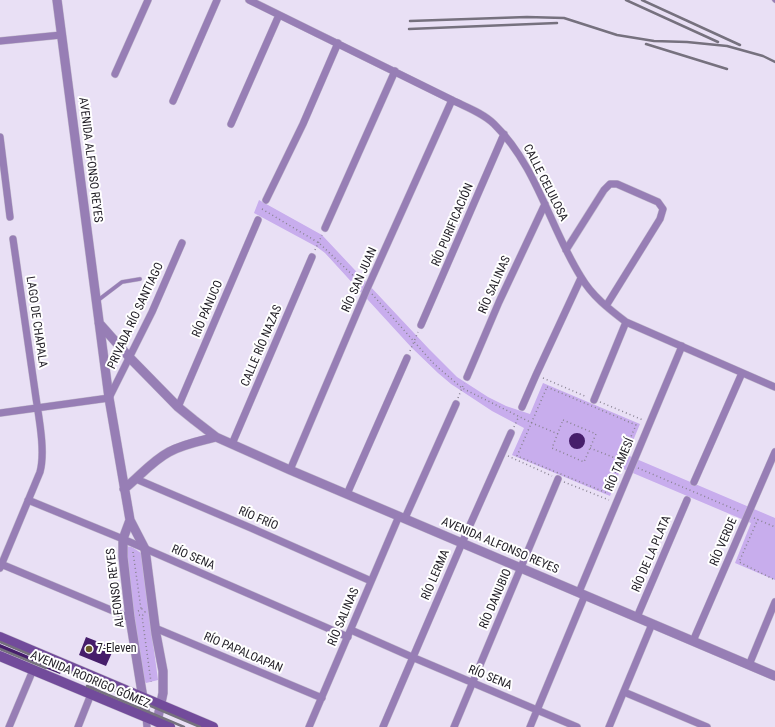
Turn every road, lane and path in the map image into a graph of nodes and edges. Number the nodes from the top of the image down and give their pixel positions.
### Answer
1 (57, 0) edge
2 (148, 0) edge
3 (217, 0) edge
4 (249, 0) edge
5 (279, 15) junction
6 (61, 35) junction
7 (0, 41) edge
8 (338, 43) junction
9 (395, 71) junction
10 (115, 74) dead end
11 (452, 100) junction
12 (173, 101) dead end
13 (231, 124) dead end
14 (504, 134) junction
15 (0, 137) edge
16 (266, 200) joint
17 (545, 204) junction
18 (262, 209) junction
19 (10, 217) dead end
20 (258, 220) joint
21 (326, 228) joint
22 (13, 240) dead end
23 (182, 243) dead end
24 (319, 243) junction
25 (566, 250) junction
26 (312, 257) joint
27 (581, 278) junction
28 (140, 279) dead end
29 (368, 289) junction
30 (96, 302) junction
31 (606, 306) junction
32 (626, 322) junction
33 (99, 323) junction
34 (421, 325) joint
35 (414, 342) junction
36 (682, 346) junction
37 (130, 358) junction
38 (407, 358) joint
39 (742, 373) junction
40 (467, 377) joint
41 (547, 387) dead end
42 (775, 387) edge
43 (462, 388) junction
44 (109, 398) junction
45 (594, 400) dead end
46 (456, 404) joint
47 (178, 406) junction
48 (37, 407) junction
49 (522, 407) joint
50 (0, 413) edge
51 (519, 416) junction
52 (532, 423) junction
53 (636, 425) dead end
54 (511, 433) joint
55 (558, 434) junction
56 (216, 437) junction
57 (232, 444) junction
58 (590, 448) junction
59 (775, 452) edge
60 (517, 456) dead end
61 (620, 460) junction
62 (632, 465) junction
63 (290, 470) junction
64 (558, 479) dead end
65 (136, 480) junction
66 (694, 482) joint
67 (124, 489) junction
68 (690, 490) junction
69 (607, 493) dead end
70 (347, 494) junction
71 (28, 500) junction
72 (687, 500) joint
73 (748, 515) junction
74 (402, 517) junction
75 (758, 519) junction
76 (130, 520) junction
77 (775, 527) edge
78 (123, 539) junction
79 (131, 543) junction
80 (462, 543) junction
81 (145, 549) junction
82 (1, 566) edge
83 (521, 568) junction
84 (775, 580) edge
85 (371, 581) junction
86 (582, 594) junction
87 (775, 602) edge
88 (141, 609) junction
89 (142, 616) junction
90 (637, 617) junction
91 (131, 622) junction
92 (652, 624) junction
93 (144, 630) junction
94 (156, 631) junction
95 (349, 633) junction
96 (0, 637) edge
97 (693, 641) junction
98 (0, 656) edge
99 (412, 658) junction
100 (749, 665) junction
101 (33, 670) junction
102 (775, 676) edge
103 (97, 679) junction
104 (151, 682) dead end
105 (472, 683) junction
106 (624, 692) junction
107 (91, 694) junction
108 (143, 698) junction
109 (322, 698) junction
110 (161, 705) junction
111 (537, 710) junction
112 (147, 722) edge
113 (156, 724) edge
114 (9, 727) edge
115 (78, 727) edge
116 (170, 727) edge
117 (213, 727) edge
118 (309, 727) edge
119 (383, 727) edge
120 (454, 727) edge
121 (530, 727) edge
122 (578, 727) edge
123 (609, 727) edge
124 (707, 727) edge

1 - 6 street, AVENIDA ALFONSO REYES
2 - 10 street
3 - 12 street
4 - 5 street, CALLE CELULOSA
5 - 8 street, CALLE CELULOSA
5 - 13 street
6 - 7 street
6 - 30 street, AVENIDA ALFONSO REYES
8 - 9 street, CALLE CELULOSA
8 - 16 street
9 - 11 street, CALLE CELULOSA
9 - 21 street
11 - 14 street, CALLE CELULOSA
11 - 29 street, RÍO SAN JUAN
14 - 17 street, CALLE CELULOSA
14 - 34 street, RÍO PURIFICACIÓN
15 - 19 street
16 - 18 path
17 - 25 street, CALLE CELULOSA
17 - 40 street, RÍO SALINAS
18 - 20 path
18 - 24 path
20 - 47 street, RÍO PÁNUCO
21 - 24 path
22 - 48 street, LAGO DE CHAPALA
23 - 37 street, PRIVADA RÍO SANTIAGO
24 - 26 path
24 - 29 path
25 - 27 street, CALLE CELULOSA
25 - 31 street
26 - 57 street, CALLE RÍO NAZAS
27 - 31 street, CALLE CELULOSA
27 - 49 street
28 - 30 lane
29 - 35 path
29 - 63 street, RÍO SAN JUAN
30 - 33 street, AVENIDA ALFONSO REYES
31 - 32 street, CALLE CELULOSA
32 - 36 street, CALLE CELULOSA
32 - 45 street
33 - 37 street, AVENIDA ALFONSO REYES
33 - 44 street, AVENIDA ALFONSO REYES
34 - 35 path
35 - 38 path
35 - 43 path
36 - 39 street, CALLE CELULOSA
36 - 62 street, RÍO TAMESÍ
37 - 44 street, PRIVADA RÍO SANTIAGO
37 - 47 street, AVENIDA ALFONSO REYES
38 - 70 street
39 - 42 street, CALLE CELULOSA
39 - 66 street
40 - 43 path
41 - 52 path
43 - 46 path
43 - 51 path
44 - 48 street
44 - 67 street, AVENIDA ALFONSO REYES
46 - 74 street, RÍO SALINAS
47 - 56 street, AVENIDA ALFONSO REYES
48 - 50 street
48 - 71 street, LAGO DE CHAPALA
49 - 51 path
51 - 52 path
51 - 54 path
52 - 55 path
52 - 60 path
53 - 61 path
54 - 80 street, RÍO LERMA
55 - 58 path
55 - 58 path
56 - 57 street, AVENIDA ALFONSO REYES
56 - 65 street
57 - 63 street, AVENIDA ALFONSO REYES
58 - 61 path
59 - 73 street, RÍO VERDE
61 - 62 path
61 - 69 path
62 - 68 path
62 - 86 street, RÍO TAMESÍ
63 - 70 street, AVENIDA ALFONSO REYES
64 - 83 street, RÍO DANUBIO
65 - 67 street
65 - 85 street, RÍO FRÍO
66 - 68 path
67 - 76 street, AVENIDA ALFONSO REYES
68 - 72 path
68 - 73 path
70 - 74 street, AVENIDA ALFONSO REYES
71 - 78 street, RÍO SENA
71 - 82 street, LAGO DE CHAPALA
72 - 90 street, RÍO DE LA PLATA
73 - 75 path
73 - 97 street, RÍO VERDE
74 - 80 street, AVENIDA ALFONSO REYES
74 - 85 street, RÍO SALINAS
75 - 77 path
75 - 84 path
76 - 78 street, ALFONSO REYES
76 - 81 street
78 - 79 street, RÍO SENA
78 - 91 street, ALFONSO REYES
79 - 81 street, RÍO SENA
79 - 88 path
80 - 83 street, AVENIDA ALFONSO REYES
80 - 99 street, RÍO LERMA
81 - 94 street
81 - 95 street, RÍO SENA
82 - 91 street
83 - 86 street, AVENIDA ALFONSO REYES
83 - 105 street, RÍO DANUBIO
85 - 95 street, RÍO SALINAS
86 - 90 street, AVENIDA ALFONSO REYES
86 - 111 street, RÍO TAMESÍ
87 - 100 street
88 - 89 path
88 - 89 path
89 - 93 path
90 - 92 street, AVENIDA ALFONSO REYES
91 - 93 path
91 - 108 street, ALFONSO REYES
92 - 97 street, AVENIDA ALFONSO REYES
92 - 106 street
93 - 94 path
93 - 104 path
94 - 109 street, RÍO PAPALOAPAN
94 - 110 street
95 - 99 street, RÍO SENA
95 - 109 street, RÍO SALINAS
96 - 103 main road, AVENIDA RODRIGO GÓMEZ
97 - 100 street, AVENIDA ALFONSO REYES
98 - 101 main road, AVENIDA RODRIGO GÓMEZ
99 - 105 street, RÍO SENA
99 - 119 street, RÍO LERMA
100 - 102 street, AVENIDA ALFONSO REYES
101 - 107 main road, AVENIDA RODRIGO GÓMEZ
101 - 114 street
103 - 107 street
103 - 108 main road, AVENIDA RODRIGO GÓMEZ
105 - 111 street, RÍO SENA
105 - 120 street, RÍO DANUBIO
106 - 123 street
106 - 124 street
107 - 112 main road, AVENIDA RODRIGO GÓMEZ
107 - 115 street
108 - 110 main road, AVENIDA RODRIGO GÓMEZ
108 - 112 street, ALFONSO REYES
109 - 118 street, RÍO SALINAS
110 - 113 street
110 - 117 main road, AVENIDA RODRIGO GÓMEZ
111 - 121 street, RÍO TAMESÍ
111 - 122 street, RÍO SENA
112 - 113 main road, AVENIDA RODRIGO GÓMEZ
113 - 116 main road, AVENIDA RODRIGO GÓMEZ

